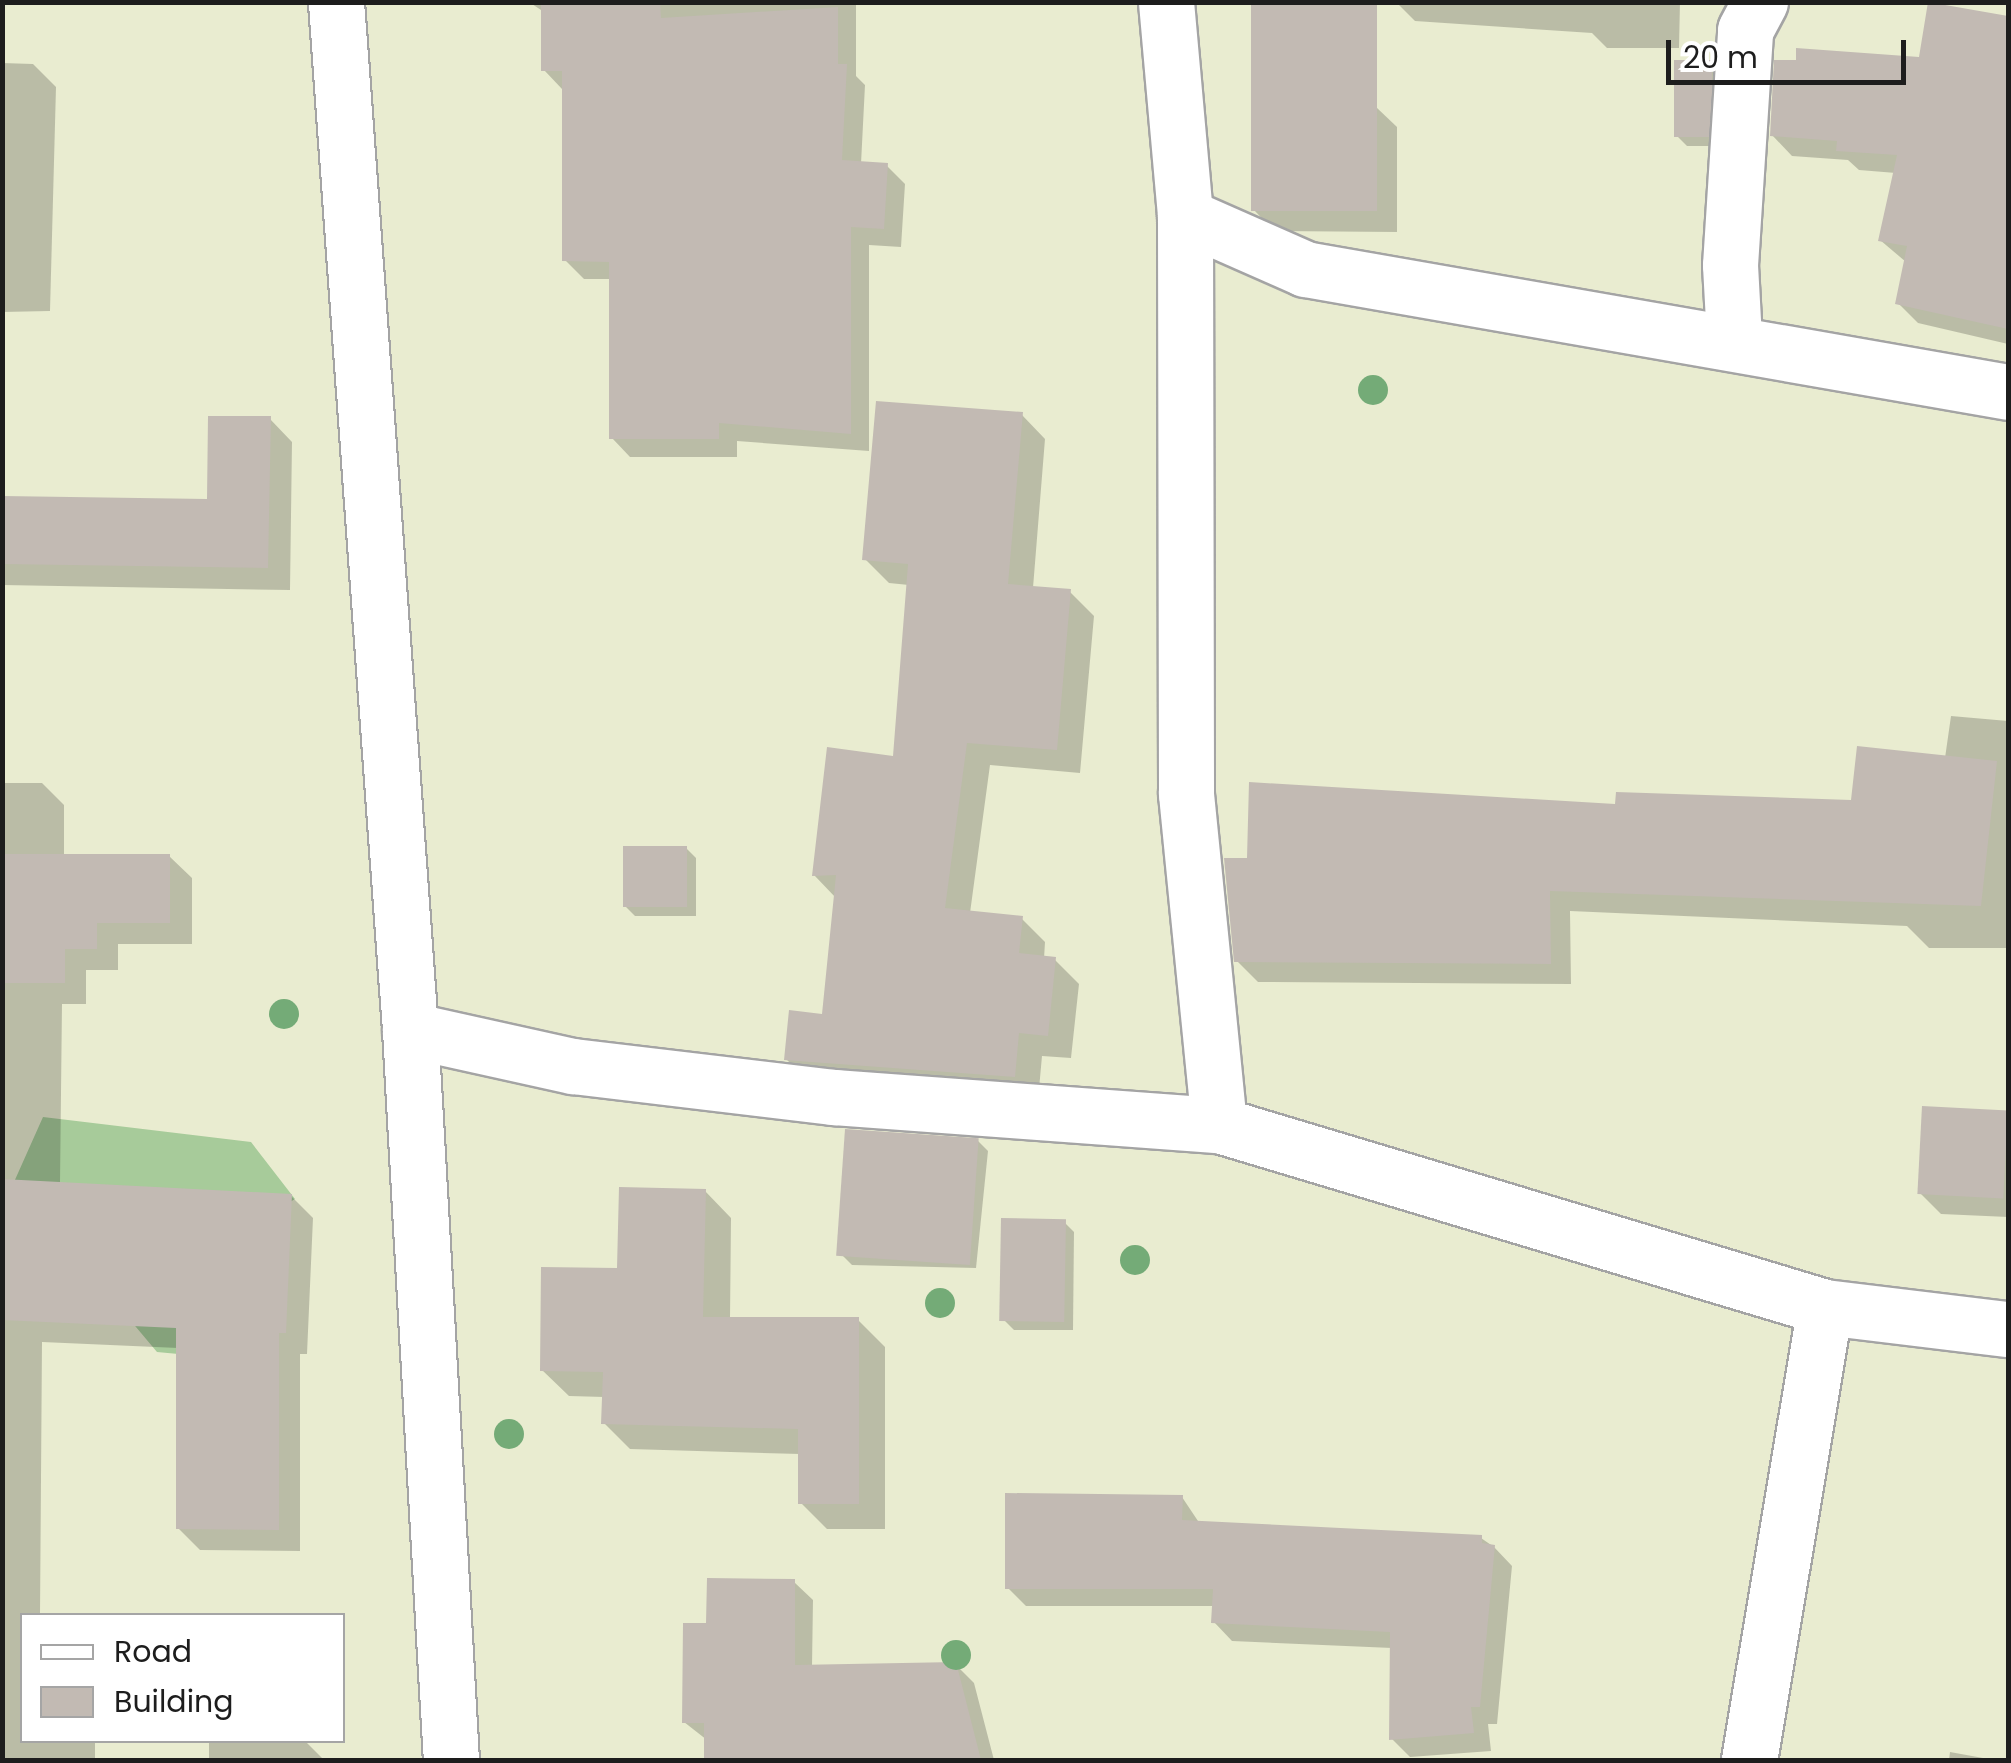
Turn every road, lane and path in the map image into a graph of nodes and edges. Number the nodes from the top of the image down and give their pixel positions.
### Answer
1 (336, 2) edge
2 (1166, 2) edge
3 (1760, 2) edge
4 (1184, 216) junction
5 (1734, 340) junction
6 (2008, 392) edge
7 (410, 1030) junction
8 (1219, 1125) junction
9 (1825, 1307) junction
10 (2008, 1329) edge
11 (451, 1760) edge
12 (1749, 1760) edge

1 - 7 street
2 - 4 street
3 - 5 street
4 - 5 street
4 - 8 street
5 - 6 street
7 - 8 street
7 - 11 street
8 - 9 street
9 - 10 street
9 - 12 street

